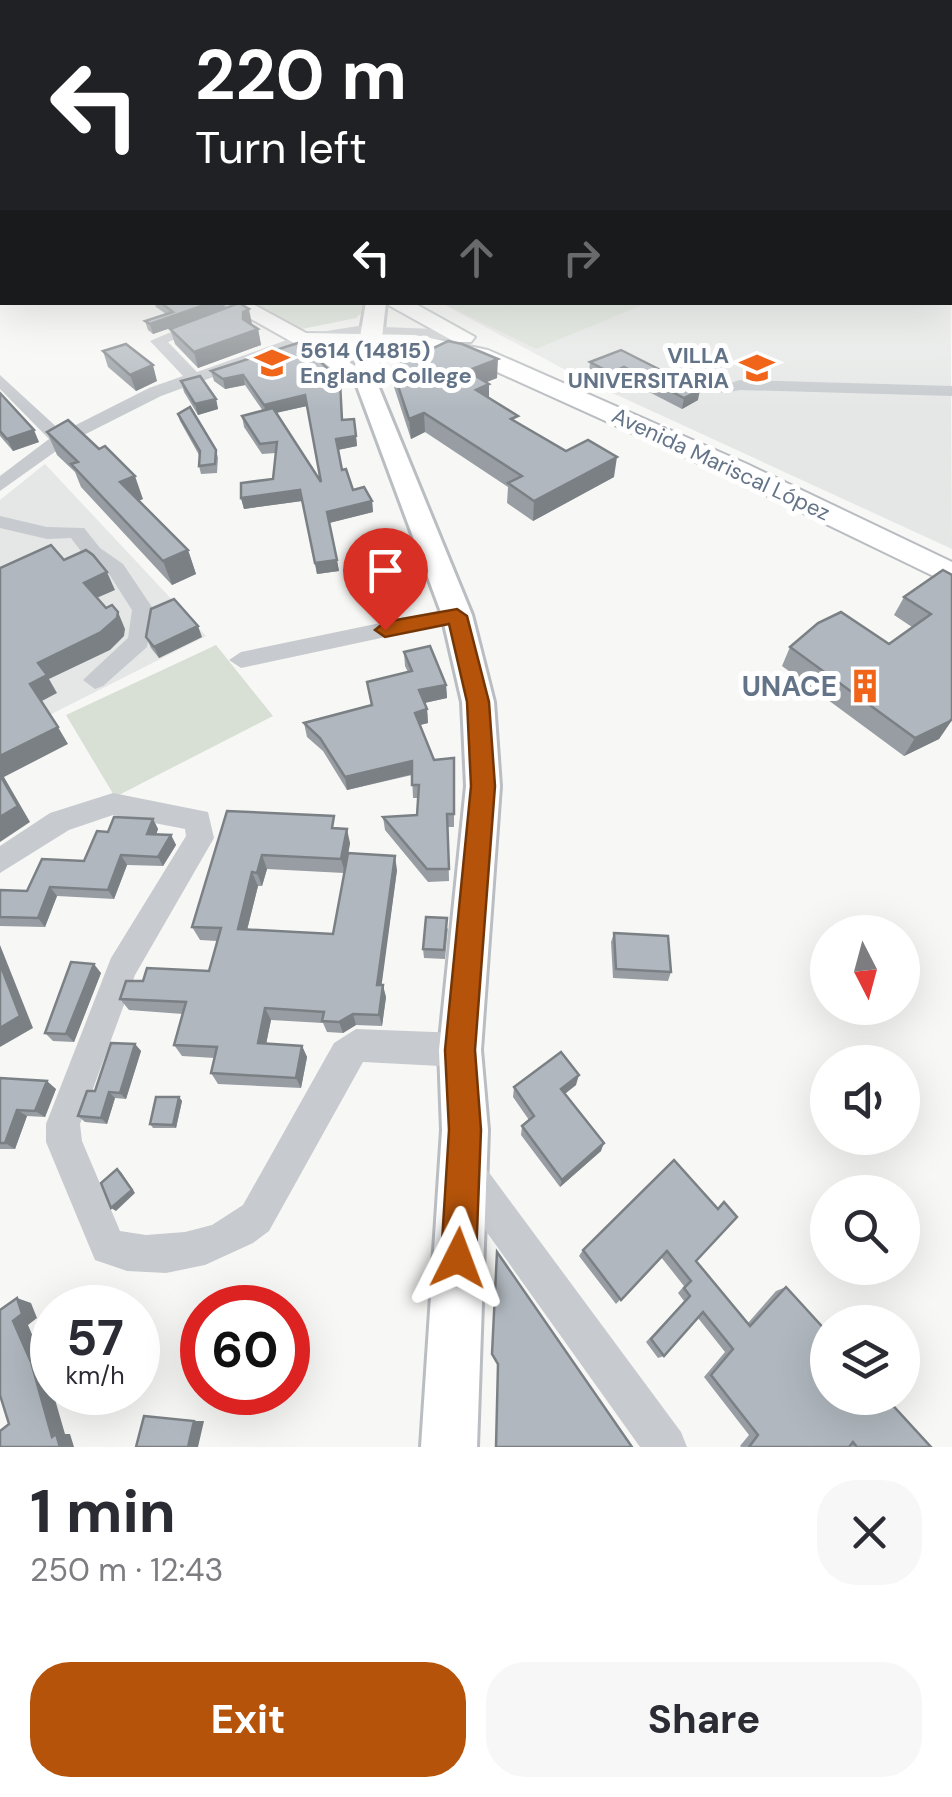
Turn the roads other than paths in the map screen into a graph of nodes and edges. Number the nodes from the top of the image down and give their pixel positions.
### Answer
1 (376, 305) edge
2 (400, 305) edge
3 (244, 317) edge
4 (371, 335) junction
5 (459, 335) junction
6 (216, 336) edge
7 (419, 337) junction
8 (291, 344) junction
9 (244, 360) junction
10 (365, 374) junction
11 (194, 378) junction
12 (0, 380) edge
13 (723, 388) dead end
14 (952, 391) edge
15 (60, 440) junction
16 (0, 485) edge
17 (0, 522) edge
18 (952, 558) edge
19 (952, 575) edge
20 (457, 616) junction
21 (241, 660) dead end
22 (96, 680) dead end
23 (0, 861) edge
24 (460, 1050) junction
25 (463, 1168) junction
26 (449, 1447) edge
27 (666, 1447) edge

1 - 4 main road
2 - 5 highway, Avenida Mariscal López
3 - 8 highway
3 - 11 street
4 - 7 highway, Avenida Mariscal López
4 - 8 highway, Avenida Mariscal López
4 - 10 main road
5 - 7 street
5 - 18 highway, Avenida Mariscal López
6 - 9 street
7 - 10 main road
7 - 19 highway, Avenida Mariscal López
8 - 9 street
8 - 10 main road
9 - 11 street
10 - 20 main road
11 - 15 street
12 - 15 street
13 - 14 street
15 - 16 street
17 - 22 street
20 - 21 street
20 - 24 main road
23 - 24 street
24 - 25 main road
25 - 26 main road
25 - 27 street

